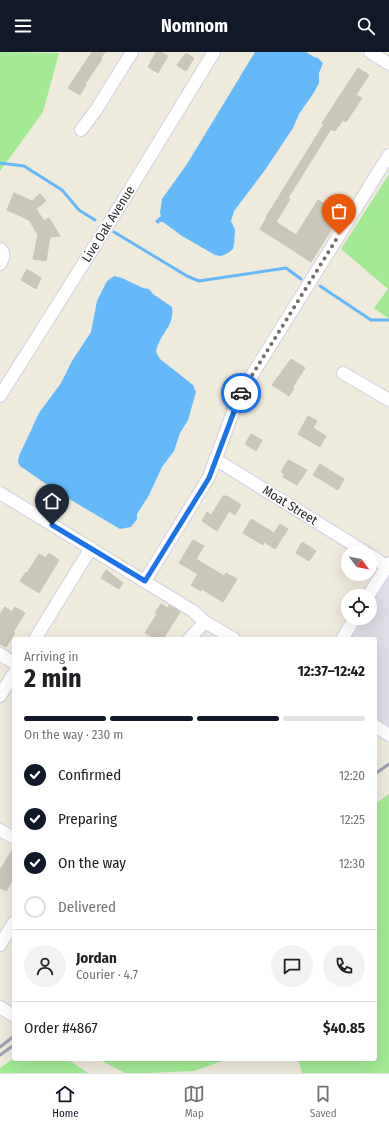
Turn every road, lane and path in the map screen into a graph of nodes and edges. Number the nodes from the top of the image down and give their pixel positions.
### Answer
1 (132, 52) edge
2 (214, 52) edge
3 (370, 52) edge
4 (389, 64) edge
5 (81, 130) dead end
6 (389, 155) edge
7 (1, 250) edge
8 (0, 264) edge
9 (343, 373) dead end
10 (0, 396) edge
11 (389, 400) edge
12 (215, 459) junction
13 (0, 493) edge
14 (354, 545) edge
15 (91, 548) junction
16 (377, 559) edge
17 (388, 566) edge
18 (145, 581) junction
19 (373, 589) edge
20 (205, 622) junction
21 (351, 625) edge
22 (36, 637) edge
23 (191, 637) edge
24 (231, 637) edge
25 (343, 637) edge
26 (0, 654) edge
27 (12, 662) edge
28 (12, 677) edge
29 (0, 696) edge
30 (377, 727) edge
31 (389, 735) edge
32 (0, 830) edge
33 (12, 837) edge
34 (12, 925) edge
35 (0, 945) edge
36 (0, 1007) edge
37 (12, 1015) edge

1 - 5 street
2 - 10 street, Live Oak Avenue
3 - 4 street
6 - 12 street
7 - 8 street
9 - 11 street
12 - 14 street, Moat Street
12 - 18 street
13 - 15 street
15 - 18 street
15 - 22 street
16 - 17 street
17 - 19 street
18 - 20 street
20 - 23 street
20 - 24 street
21 - 25 street
26 - 27 street
28 - 29 street
30 - 31 street
32 - 33 street
34 - 35 street
36 - 37 street

